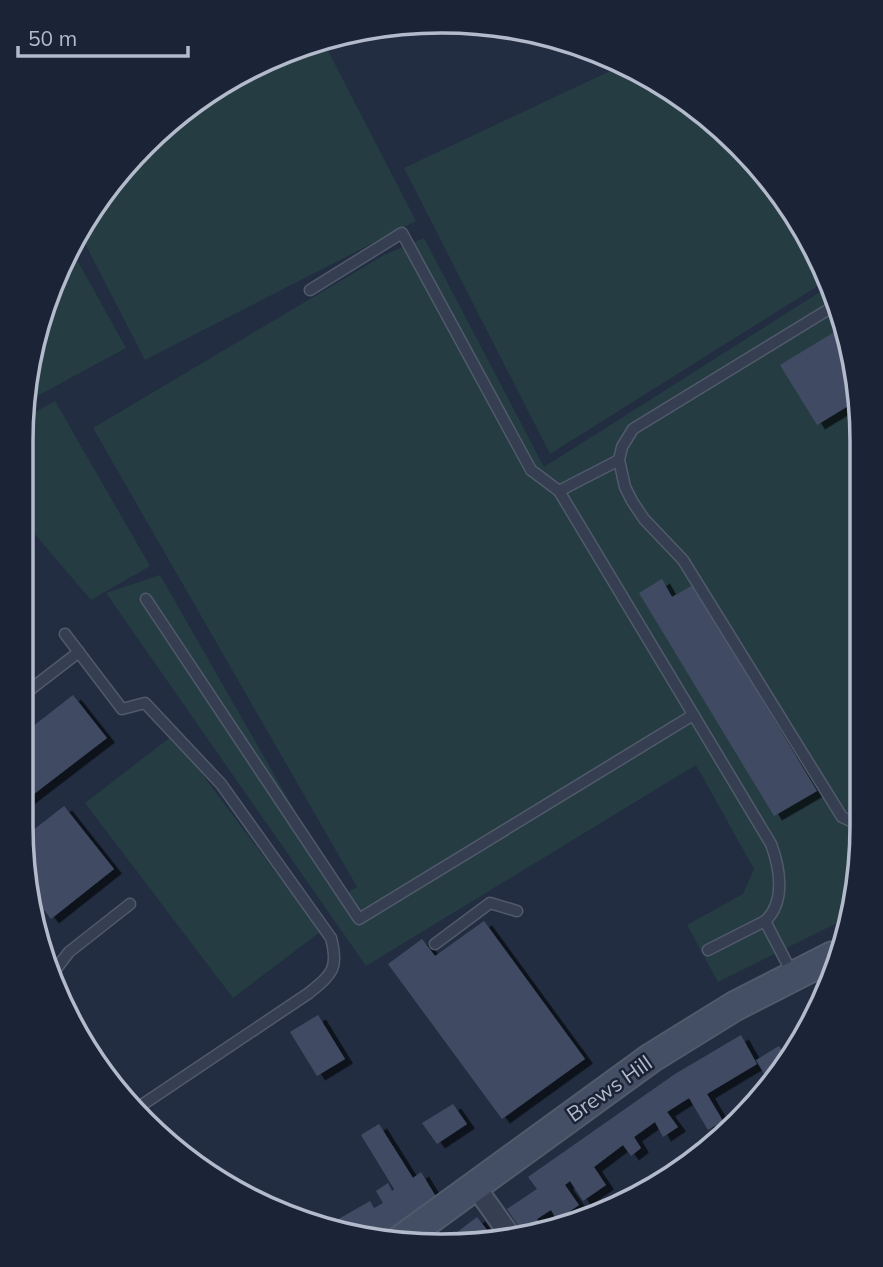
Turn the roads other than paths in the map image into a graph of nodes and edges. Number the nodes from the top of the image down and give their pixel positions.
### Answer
1 (310, 290) dead end
2 (828, 310) edge
3 (619, 460) junction
4 (559, 491) junction
5 (146, 599) dead end
6 (65, 635) dead end
7 (79, 652) junction
8 (33, 687) edge
9 (693, 715) junction
10 (850, 821) edge
11 (130, 904) dead end
12 (517, 911) dead end
13 (765, 921) junction
14 (435, 944) dead end
15 (708, 950) dead end
16 (827, 959) edge
17 (58, 966) edge
18 (794, 976) junction
19 (143, 1104) edge
20 (475, 1186) junction
21 (505, 1228) edge
22 (411, 1233) edge

1 - 4 lane
2 - 3 lane
3 - 4 lane
3 - 10 lane
4 - 9 lane
5 - 9 lane
6 - 7 lane
7 - 8 lane
7 - 19 lane
9 - 13 lane
11 - 17 lane
12 - 14 lane
13 - 15 lane
13 - 18 lane
16 - 18 street, Brews Hill
18 - 20 street, Brews Hill
20 - 21 street
20 - 22 street, Brews Hill

